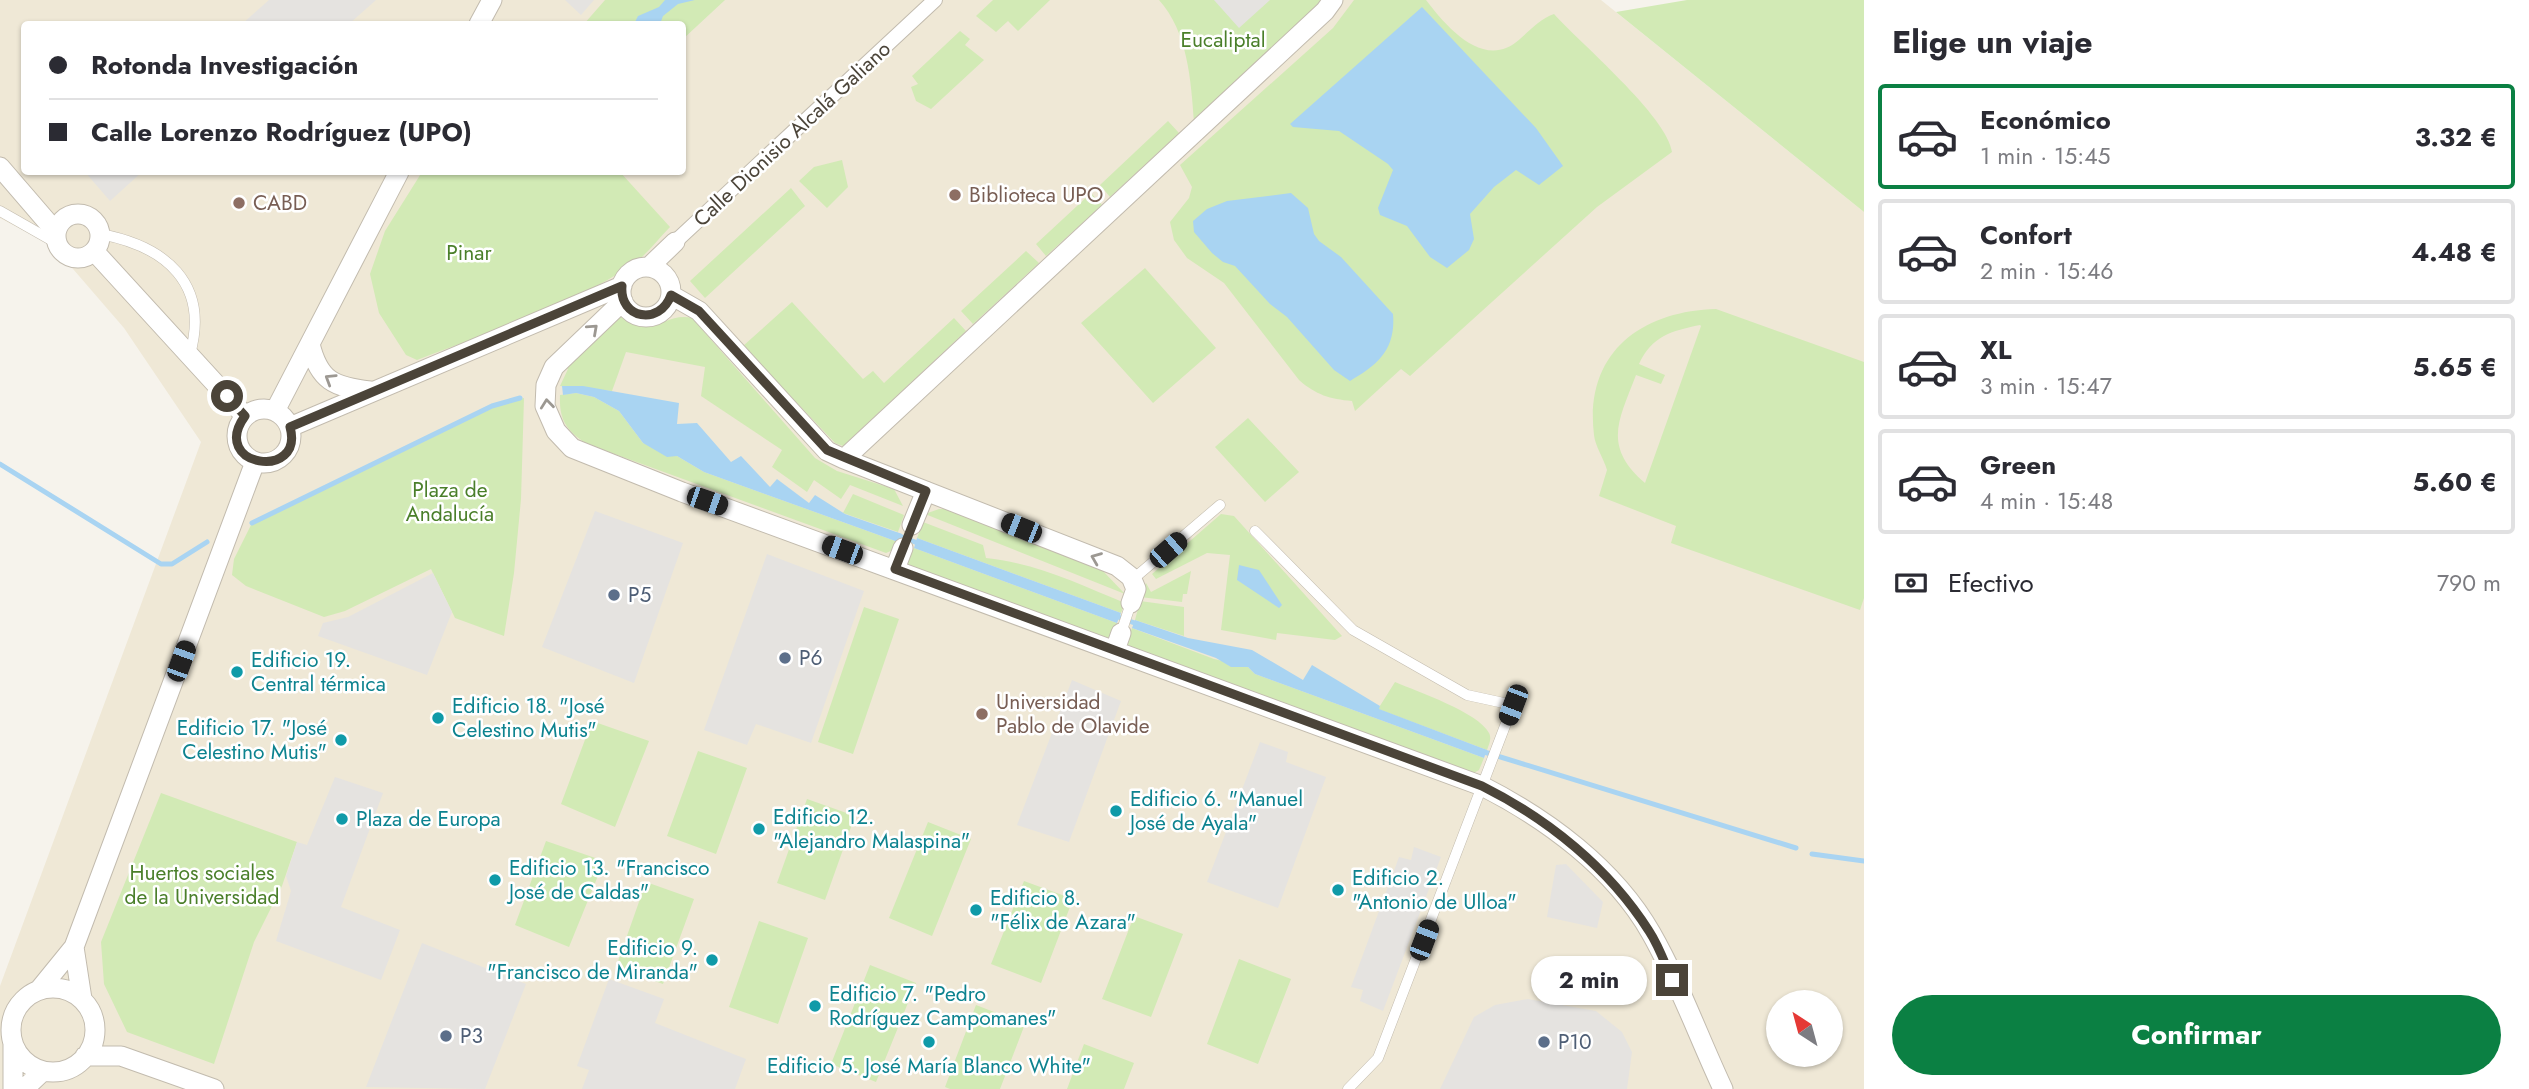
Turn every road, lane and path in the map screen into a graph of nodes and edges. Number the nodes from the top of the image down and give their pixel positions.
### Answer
1 (492, 0) edge
2 (935, 0) edge
3 (1333, 0) edge
4 (480, 21) edge
5 (0, 167) edge
6 (397, 175) edge
7 (0, 211) edge
8 (57, 239) junction
9 (97, 243) junction
10 (676, 243) joint
11 (649, 267) junction
12 (623, 293) junction
13 (671, 295) junction
14 (310, 344) junction
15 (190, 355) junction
16 (370, 391) junction
17 (275, 411) junction
18 (245, 416) junction
19 (290, 427) junction
20 (844, 459) junction
21 (255, 462) junction
22 (926, 491) junction
23 (1220, 505) dead end
24 (912, 525) joint
25 (1255, 531) dead end
26 (903, 548) joint
27 (895, 569) junction
28 (1132, 580) junction
29 (1131, 603) joint
30 (1118, 642) junction
31 (1482, 786) junction
32 (74, 947) junction
33 (39, 990) junction
34 (82, 999) junction
35 (94, 1022) junction
36 (13, 1045) junction
37 (85, 1056) junction
38 (121, 1056) junction
39 (43, 1071) junction
40 (13, 1089) edge
41 (24, 1089) edge
42 (215, 1089) edge
43 (1348, 1089) edge
44 (1723, 1089) edge

1 - 4 street
2 - 10 street, Calle Dionisio Alcalá Galiano
3 - 20 street
5 - 8 street
6 - 14 street
7 - 8 lane
8 - 9 street
8 - 9 street
9 - 15 street
9 - 15 lane
10 - 11 street, Calle Dionisio Alcalá Galiano
11 - 12 street
11 - 13 street
12 - 13 street
12 - 16 street
27 -> 12 street
13 - 20 street
16 -> 14 street
14 - 17 street
15 - 18 street
16 - 19 street
17 - 18 street
17 - 19 street
18 - 21 street
19 - 21 street
20 - 22 street
21 - 32 street
22 - 24 street
28 -> 22 street
23 - 28 lane
24 - 26 lane
25 - 31 lane
26 - 27 street
27 - 30 street
28 - 29 street
29 - 30 lane
30 - 31 street
31 - 43 lane
31 - 44 street
32 - 33 street
32 - 34 street
33 - 34 street
33 - 36 street
34 - 35 street
35 - 37 street
35 - 38 street
36 - 39 street
36 - 40 street
37 - 38 street
37 - 39 street
38 - 42 street
39 - 41 street

